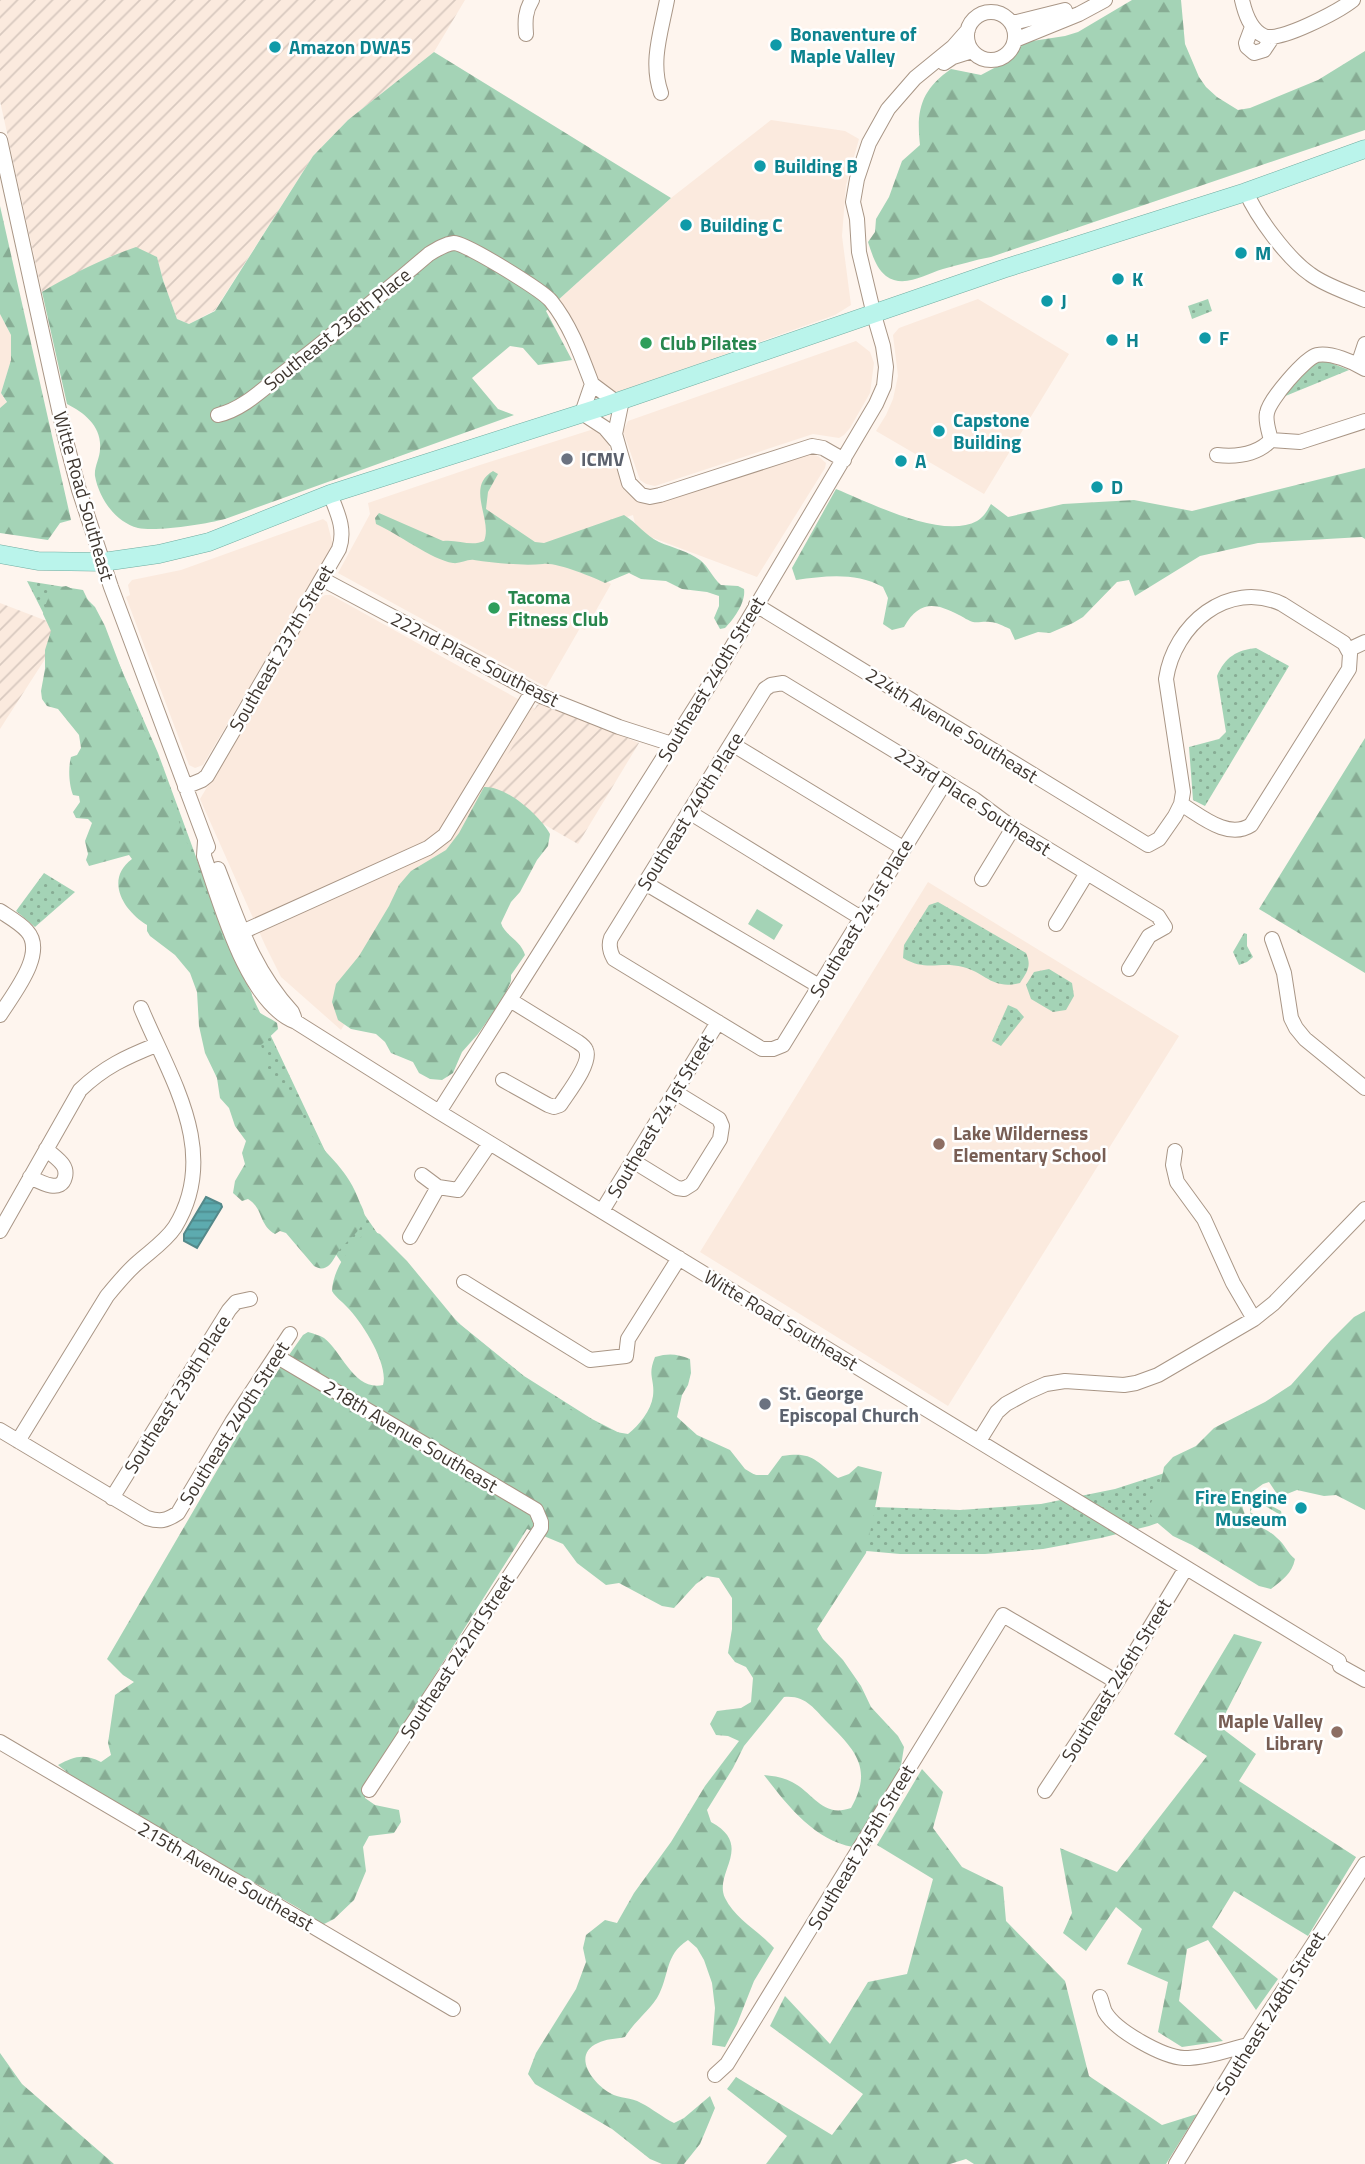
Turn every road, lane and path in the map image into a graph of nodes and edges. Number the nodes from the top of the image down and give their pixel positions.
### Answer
1 (532, 0) edge
2 (667, 0) edge
3 (972, 0) edge
4 (986, 0) edge
5 (1089, 0) edge
6 (1105, 0) edge
7 (1242, 0) edge
8 (1353, 0) edge
9 (1006, 18) junction
10 (970, 25) junction
11 (1262, 33) junction
12 (526, 34) dead end
13 (1015, 40) junction
14 (972, 51) junction
15 (661, 93) dead end
16 (0, 140) edge
17 (1365, 149) edge
18 (1246, 192) junction
19 (857, 219) junction
20 (1365, 300) edge
21 (874, 315) junction
22 (1365, 344) edge
23 (1361, 367) edge
24 (592, 384) junction
25 (619, 401) junction
26 (582, 414) junction
27 (218, 415) dead end
28 (1365, 421) edge
29 (1271, 440) junction
30 (616, 442) junction
31 (1217, 455) dead end
32 (844, 460) junction
33 (330, 494) junction
34 (0, 554) edge
35 (103, 562) junction
36 (322, 579) junction
37 (756, 605) junction
38 (1365, 642) edge
39 (1349, 650) junction
40 (776, 683) joint
41 (532, 692) junction
42 (672, 744) junction
43 (732, 744) junction
44 (945, 782) junction
45 (185, 787) junction
46 (1181, 804) junction
47 (689, 812) junction
48 (1013, 828) junction
49 (205, 841) junction
50 (903, 848) junction
51 (1087, 873) junction
52 (982, 878) dead end
53 (645, 883) junction
54 (214, 885) junction
55 (0, 911) edge
56 (861, 918) junction
57 (1056, 924) dead end
58 (242, 932) junction
59 (1272, 939) dead end
60 (1129, 969) dead end
61 (819, 986) junction
62 (510, 1000) junction
63 (141, 1007) dead end
64 (0, 1014) edge
65 (296, 1022) junction
66 (718, 1022) junction
67 (156, 1045) junction
68 (503, 1080) dead end
69 (1365, 1088) edge
70 (675, 1092) junction
71 (439, 1112) junction
72 (490, 1143) junction
73 (46, 1149) junction
74 (1175, 1151) dead end
75 (633, 1161) junction
76 (422, 1175) dead end
77 (30, 1177) junction
78 (439, 1187) junction
79 (1365, 1209) edge
80 (602, 1211) junction
81 (0, 1231) edge
82 (410, 1237) dead end
83 (679, 1258) junction
84 (464, 1282) dead end
85 (250, 1300) dead end
86 (1254, 1319) junction
87 (290, 1334) dead end
88 (276, 1356) junction
89 (0, 1430) edge
90 (18, 1441) junction
91 (979, 1441) junction
92 (112, 1498) junction
93 (541, 1522) joint
94 (1186, 1567) junction
95 (1339, 1661) junction
96 (1365, 1670) edge
97 (1365, 1681) edge
98 (1117, 1682) junction
99 (0, 1742) edge
100 (369, 1790) dead end
101 (1045, 1791) dead end
102 (1365, 1864) edge
103 (1100, 1997) dead end
104 (453, 2009) dead end
105 (1248, 2045) junction
106 (715, 2075) dead end
107 (1176, 2164) edge

1 - 12 street
2 - 15 street
3 - 10 street
4 - 9 street
5 - 9 street
6 - 13 street
7 - 11 street
8 - 11 street
9 - 10 street
9 - 13 street
10 - 14 street
10 - 19 street, Southeast 240th Street
11 - 11 street
13 - 14 street
14 - 19 street, Southeast 240th Street
16 - 35 street, Witte Road Southeast
17 - 18 main road
18 - 20 street
18 - 21 main road
19 - 21 street, Southeast 240th Street
21 - 25 main road
21 - 32 street, Southeast 240th Street
22 - 23 street
23 - 29 street
24 - 25 street
24 - 26 street
24 - 27 street, Southeast 236th Place
25 - 26 main road
25 - 30 street
26 - 30 street
26 - 33 main road
28 - 29 street
29 - 31 street
30 - 32 street
32 - 37 street, Southeast 240th Street
33 - 35 main road
33 - 36 street, Southeast 237th Street
34 - 35 main road
35 - 45 street, Witte Road Southeast
36 - 41 street, 222nd Place Southeast
36 - 45 street, Southeast 237th Street
37 - 42 street, Southeast 240th Street
37 - 46 street, 224th Avenue Southeast
38 - 39 street
39 - 46 street
39 - 46 street
40 - 43 street, Southeast 240th Place
40 - 44 street, 223rd Place Southeast
41 - 42 street, 222nd Place Southeast
41 - 58 street
42 - 62 street, Southeast 240th Street
43 - 47 street, Southeast 240th Place
43 - 50 street
44 - 48 street, 223rd Place Southeast
44 - 50 street, Southeast 241st Place
45 - 49 street, Witte Road Southeast
47 - 53 street, Southeast 240th Place
47 - 56 street
48 - 51 street, 223rd Place Southeast
48 - 52 street
49 - 54 street, Witte Road Southeast
49 - 58 street, Witte Road Southeast
50 - 56 street, Southeast 241st Place
51 - 57 street
51 - 60 street, 223rd Place Southeast
53 - 61 street
53 - 66 street, Southeast 240th Place
54 - 58 street
54 - 65 street, Witte Road Southeast
55 - 64 street
56 - 61 street, Southeast 241st Place
58 - 65 street, Witte Road Southeast
59 - 69 street
61 - 66 street, Southeast 241st Place
62 - 68 street
62 - 71 street, Southeast 240th Street
63 - 67 street
65 - 71 street, Witte Road Southeast
66 - 70 street, Southeast 241st Street
67 - 73 street
67 - 90 street
70 - 75 street, Southeast 241st Street
70 - 75 street
71 - 72 street, Witte Road Southeast
72 - 78 street
72 - 80 street, Witte Road Southeast
73 - 77 street
73 - 77 street
74 - 86 street
75 - 80 street, Southeast 241st Street
76 - 78 street
77 - 81 street
78 - 82 street
79 - 86 street
80 - 83 street, Witte Road Southeast
83 - 84 street
83 - 91 street, Witte Road Southeast
85 - 92 street, Southeast 239th Place
86 - 91 street
87 - 88 street, Southeast 240th Street
88 - 92 street, Southeast 240th Street
88 - 93 street, 218th Avenue Southeast
89 - 90 street
90 - 92 street
91 - 94 street, Witte Road Southeast
93 - 100 street, Southeast 242nd Street
94 - 95 street, Witte Road Southeast
94 - 98 street, Southeast 246th Street
95 - 96 street, Witte Road Southeast
95 - 97 street, Witte Road Southeast
98 - 101 street, Southeast 246th Street
98 - 106 street, Southeast 245th Street
99 - 104 street, 215th Avenue Southeast
102 - 105 street, Southeast 248th Street
103 - 105 street
105 - 107 street, Southeast 248th Street

